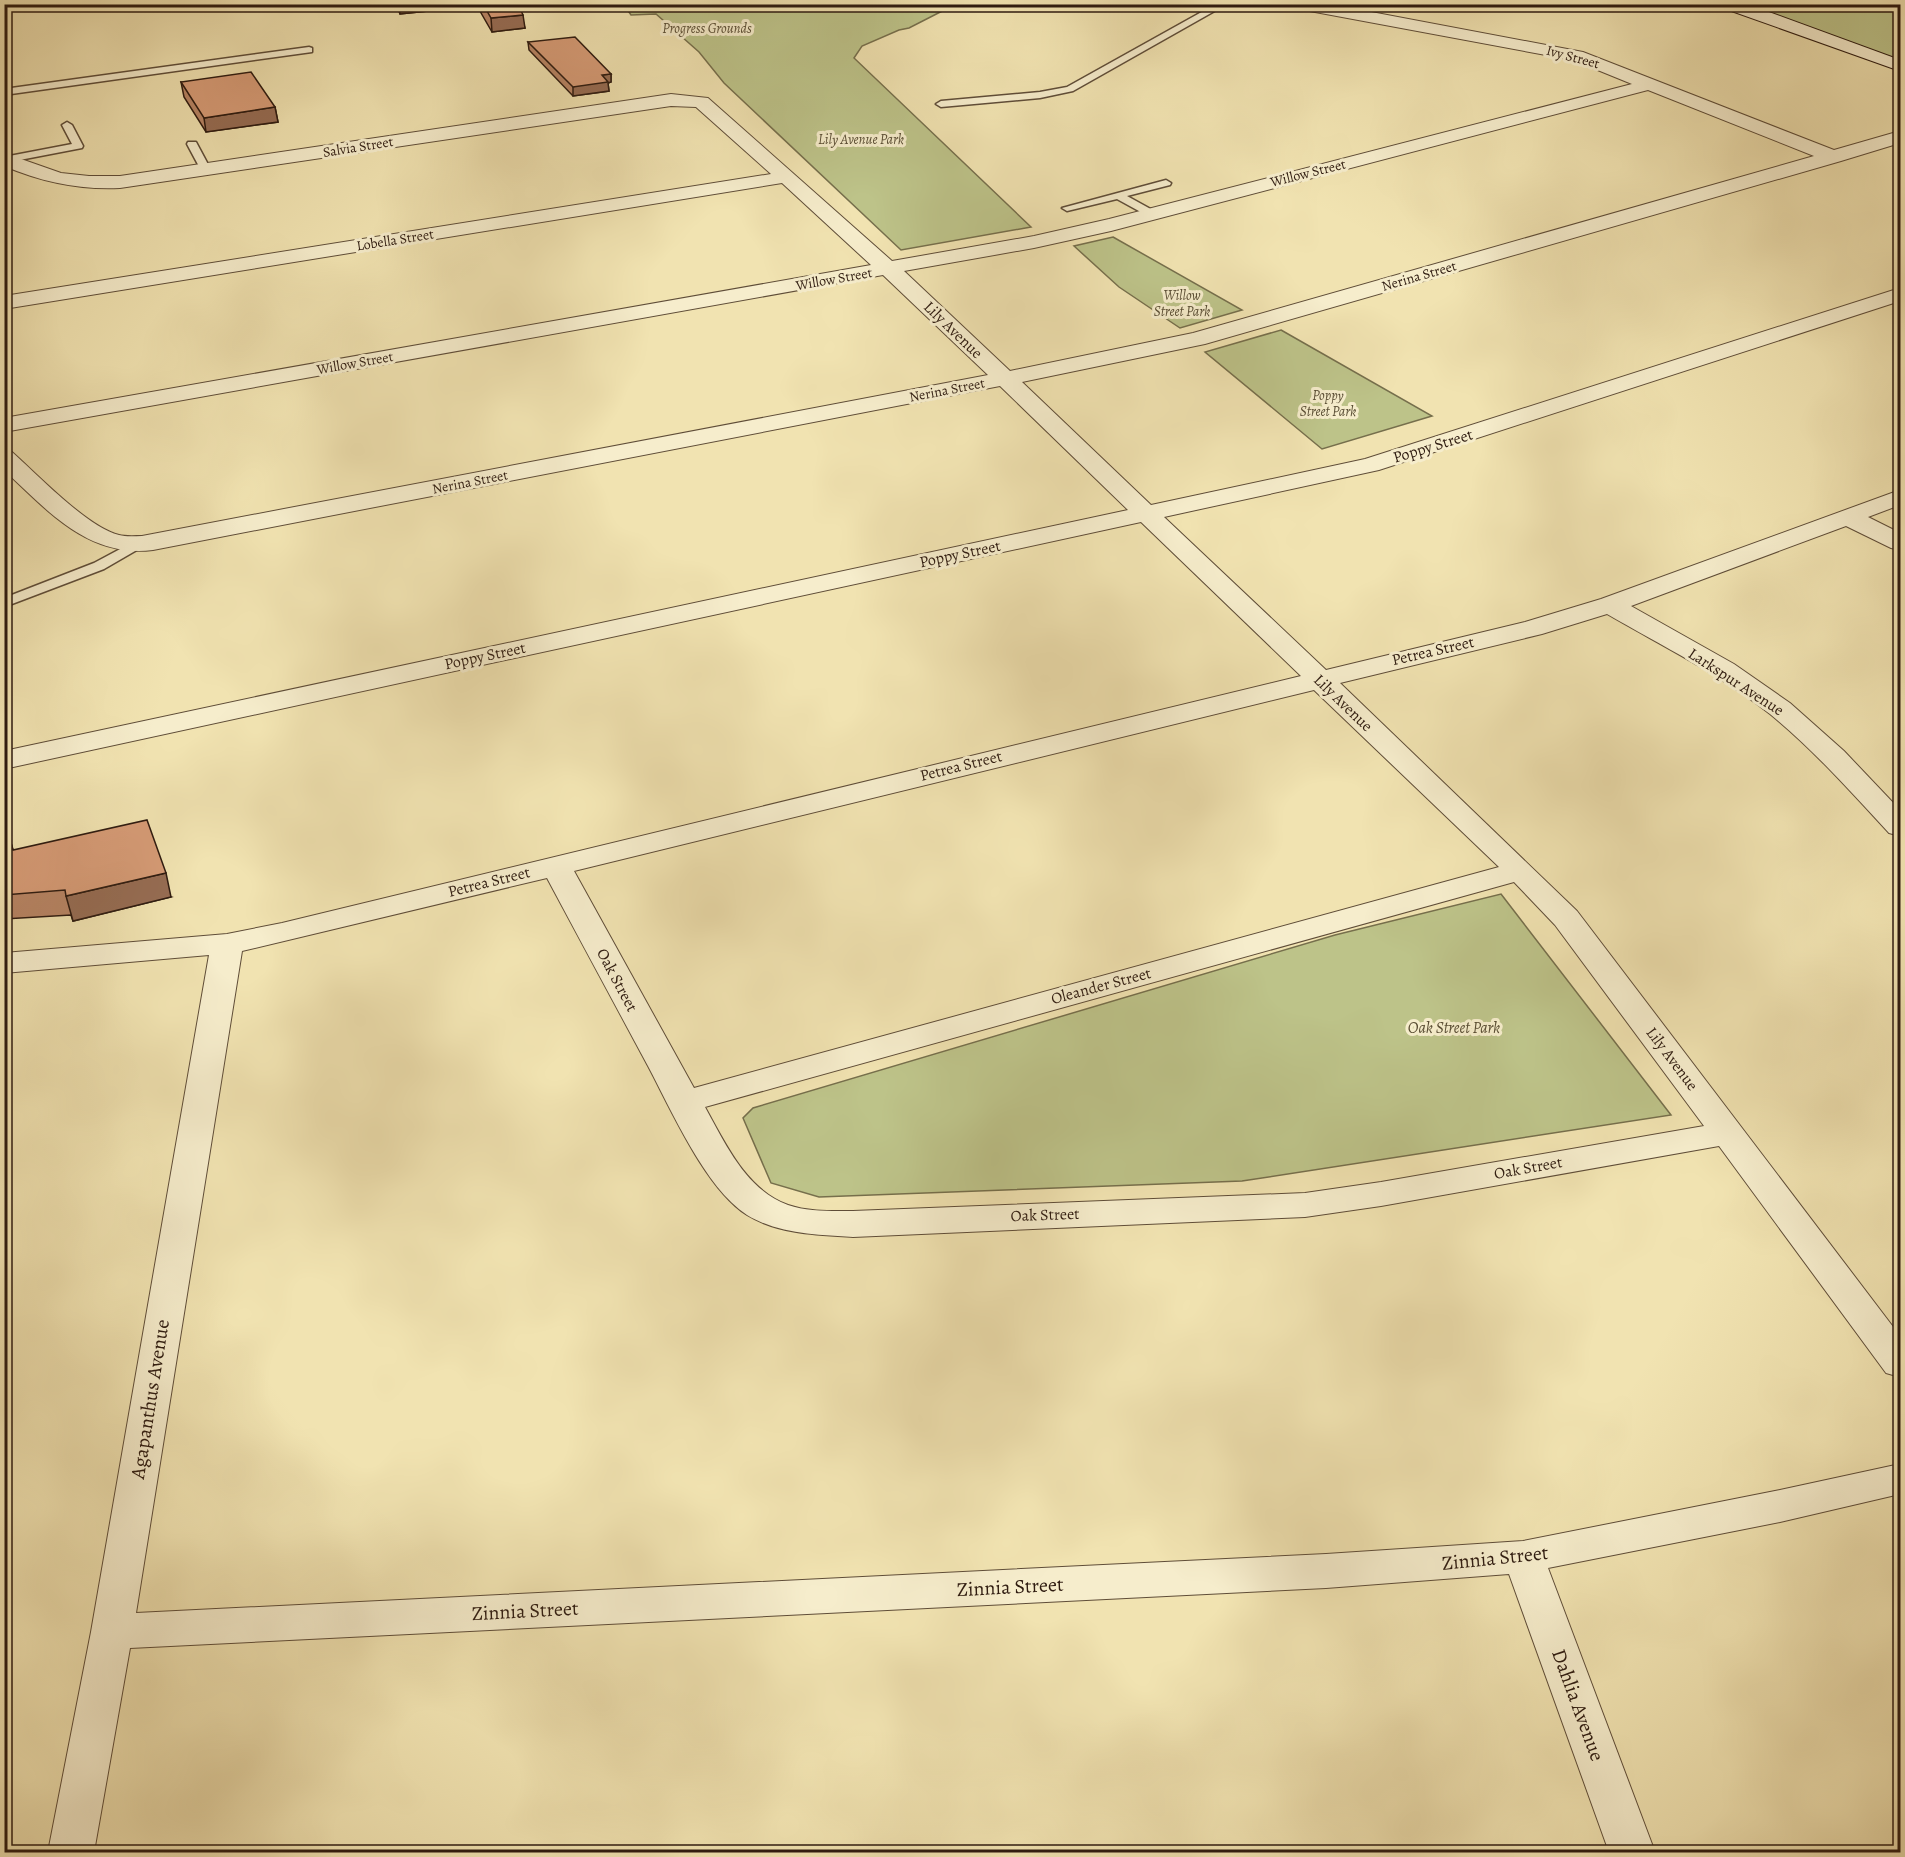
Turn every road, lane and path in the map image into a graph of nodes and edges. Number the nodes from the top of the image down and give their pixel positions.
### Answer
1 (1223, 4) edge
2 (1299, 4) edge
3 (1729, 4) edge
4 (309, 50) dead end
5 (1900, 66) edge
6 (1652, 84) junction
7 (4, 92) edge
8 (941, 104) dead end
9 (711, 110) joint
10 (67, 125) dead end
11 (1900, 137) edge
12 (192, 144) dead end
13 (78, 146) junction
14 (86, 157) dead end
15 (1834, 157) junction
16 (5, 160) edge
17 (206, 170) junction
18 (786, 177) junction
19 (1166, 183) dead end
20 (1118, 195) junction
21 (1067, 208) dead end
22 (1152, 214) junction
23 (888, 270) junction
24 (1900, 294) edge
25 (4, 303) edge
26 (1003, 379) junction
27 (4, 425) edge
28 (4, 457) edge
29 (1900, 497) edge
30 (1147, 514) junction
31 (1848, 517) junction
32 (1900, 543) edge
33 (137, 544) junction
34 (4, 603) edge
35 (1610, 605) junction
36 (1318, 679) junction
37 (4, 760) edge
38 (1900, 827) edge
39 (555, 865) junction
40 (1520, 871) junction
41 (227, 944) junction
42 (4, 963) edge
43 (683, 1102) junction
44 (1728, 1133) junction
45 (1900, 1363) edge
46 (1900, 1479) edge
47 (1523, 1557) junction
48 (112, 1632) junction
49 (71, 1852) edge
50 (1632, 1852) edge

1 - 8 lane
2 - 6 street, Ivy Street
3 - 5 street
4 - 7 lane
6 - 15 street, Ivy Street
6 - 22 street, Willow Street
9 - 17 street, Salvia Street
9 - 18 street, Lily Avenue
10 - 13 lane
11 - 15 street, Nerina Street
12 - 17 lane
13 - 14 lane
13 - 16 lane
15 - 26 street, Nerina Street
16 - 17 street, Salvia Street
18 - 23 street, Lily Avenue
18 - 25 street, Lobella Street
19 - 20 lane
20 - 21 lane
20 - 22 lane
22 - 23 street, Willow Street
23 - 26 street, Lily Avenue
23 - 27 street, Willow Street
24 - 30 street, Poppy Street
26 - 30 street, Lily Avenue
26 - 33 street, Nerina Street
28 - 33 street, Nerina Street
29 - 31 street, Petrea Street
30 - 36 street, Lily Avenue
30 - 37 street, Poppy Street
31 - 32 street
31 - 35 street, Petrea Street
33 - 34 lane
35 - 36 street, Petrea Street
35 - 38 street, Larkspur Avenue
36 - 39 street, Petrea Street
36 - 40 street, Lily Avenue
39 - 41 street, Petrea Street
39 - 43 street, Oak Street
40 - 43 street, Oleander Street
40 - 44 street, Lily Avenue
41 - 42 street, Petrea Street
41 - 48 street, Agapanthus Avenue
43 - 44 street, Oak Street
44 - 45 street, Lily Avenue
46 - 47 street, Zinnia Street
47 - 48 street, Zinnia Street
47 - 50 street, Dahlia Avenue
48 - 49 street, Agapanthus Avenue

